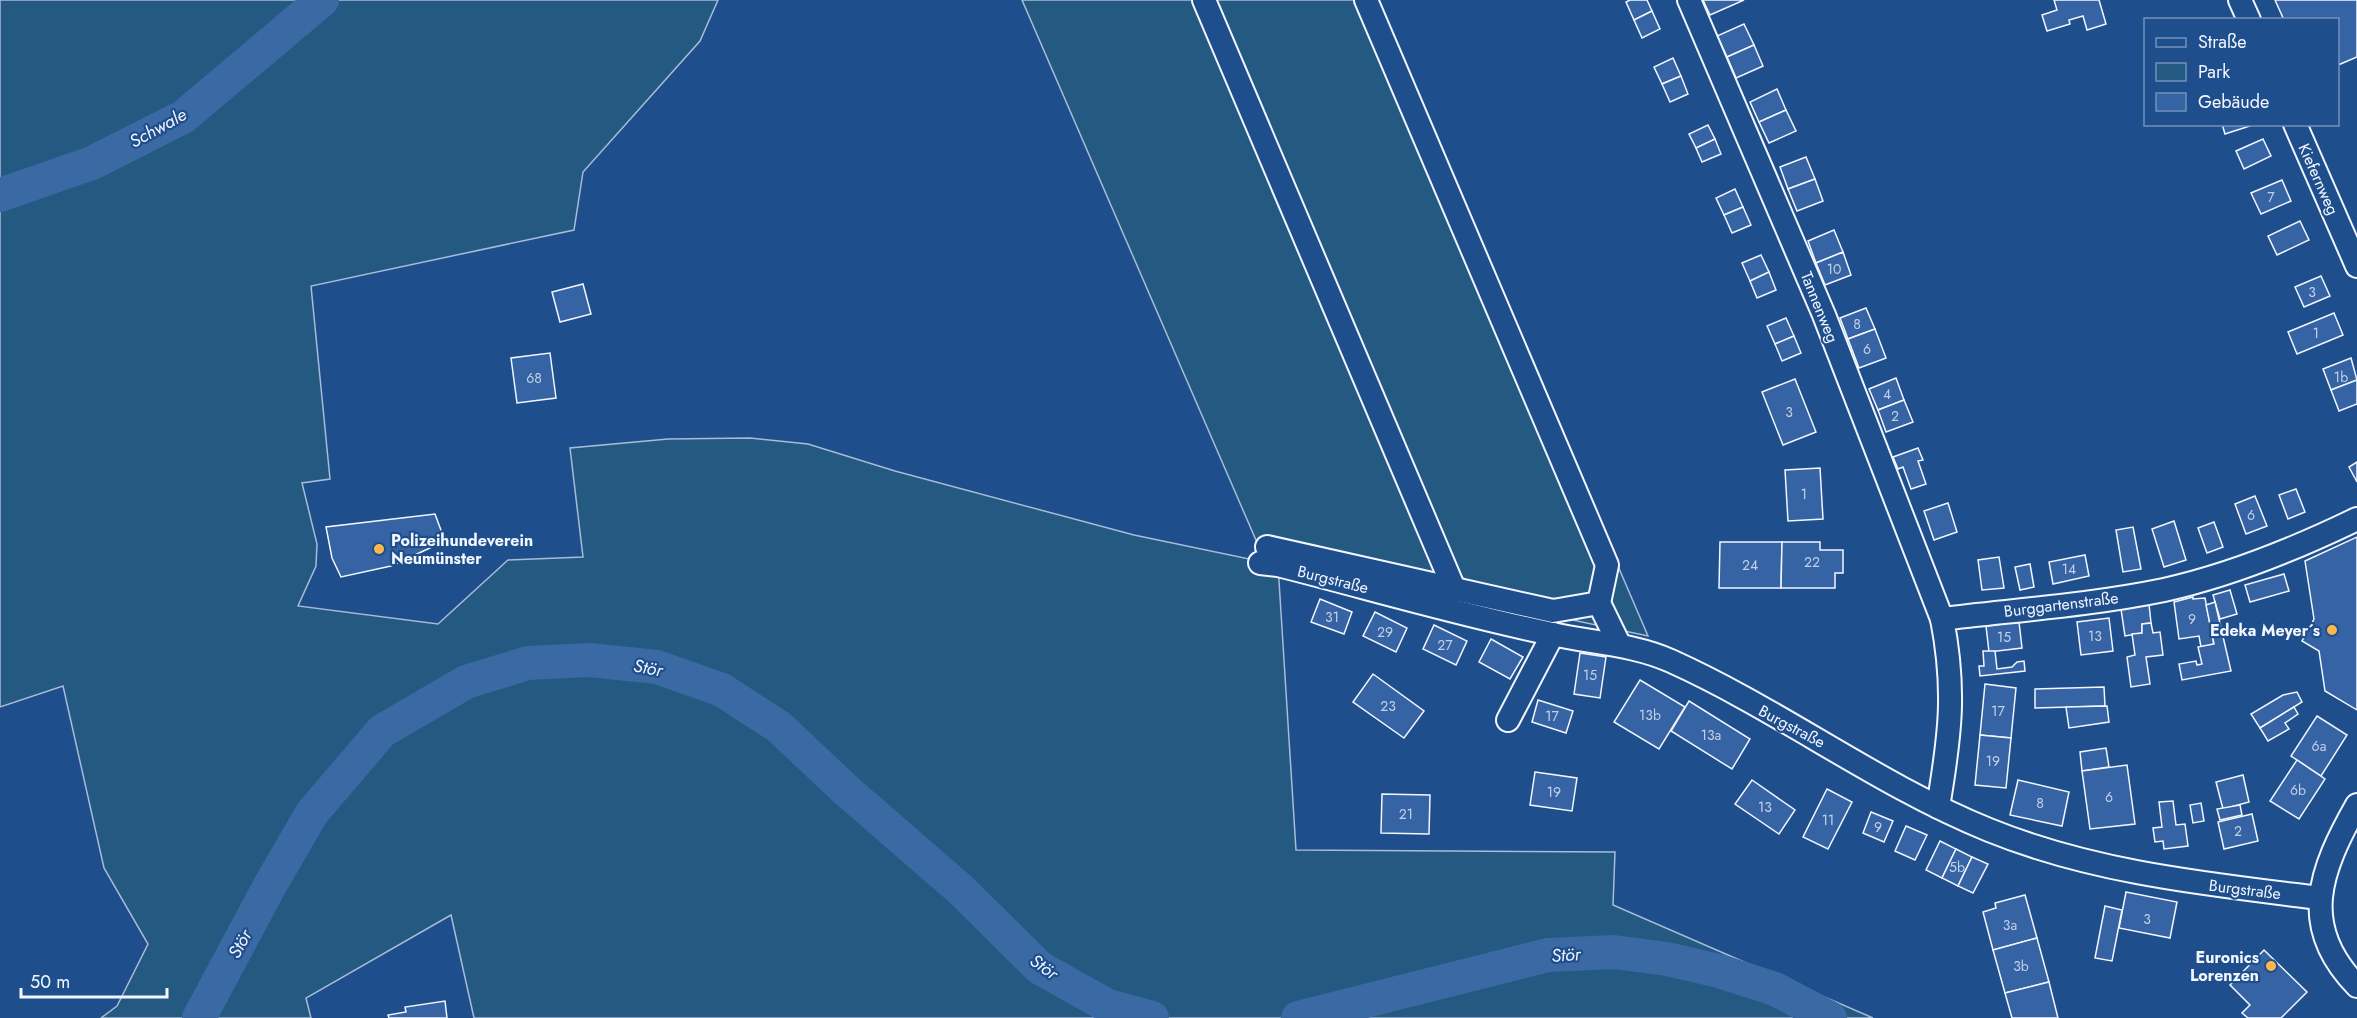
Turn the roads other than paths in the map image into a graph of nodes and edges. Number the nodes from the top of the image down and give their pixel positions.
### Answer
1 (1204, 0) edge
2 (1365, 0) edge
3 (1689, 0) edge
4 (2240, 0) edge
5 (2248, 18) edge
6 (2296, 126) edge
7 (2357, 266) edge
8 (2357, 519) edge
9 (1455, 591) junction
10 (1599, 603) junction
11 (1942, 619) junction
12 (1553, 634) junction
13 (1619, 644) junction
14 (1508, 720) dead end
15 (2357, 805) edge
16 (1938, 807) junction
17 (2319, 898) junction
18 (2357, 986) edge

1 - 9 street
2 - 10 street
3 - 11 street, Tannenweg
4 - 5 street
6 - 7 street, Kiefernweg
8 - 11 street, Burggartenstraße
9 - 10 street
9 - 12 street, Burgstraße
10 - 13 street
11 - 16 street
12 - 13 street, Burgstraße
12 - 14 street
13 - 16 street, Burgstraße
15 - 17 street
16 - 17 street, Burgstraße
17 - 18 street

